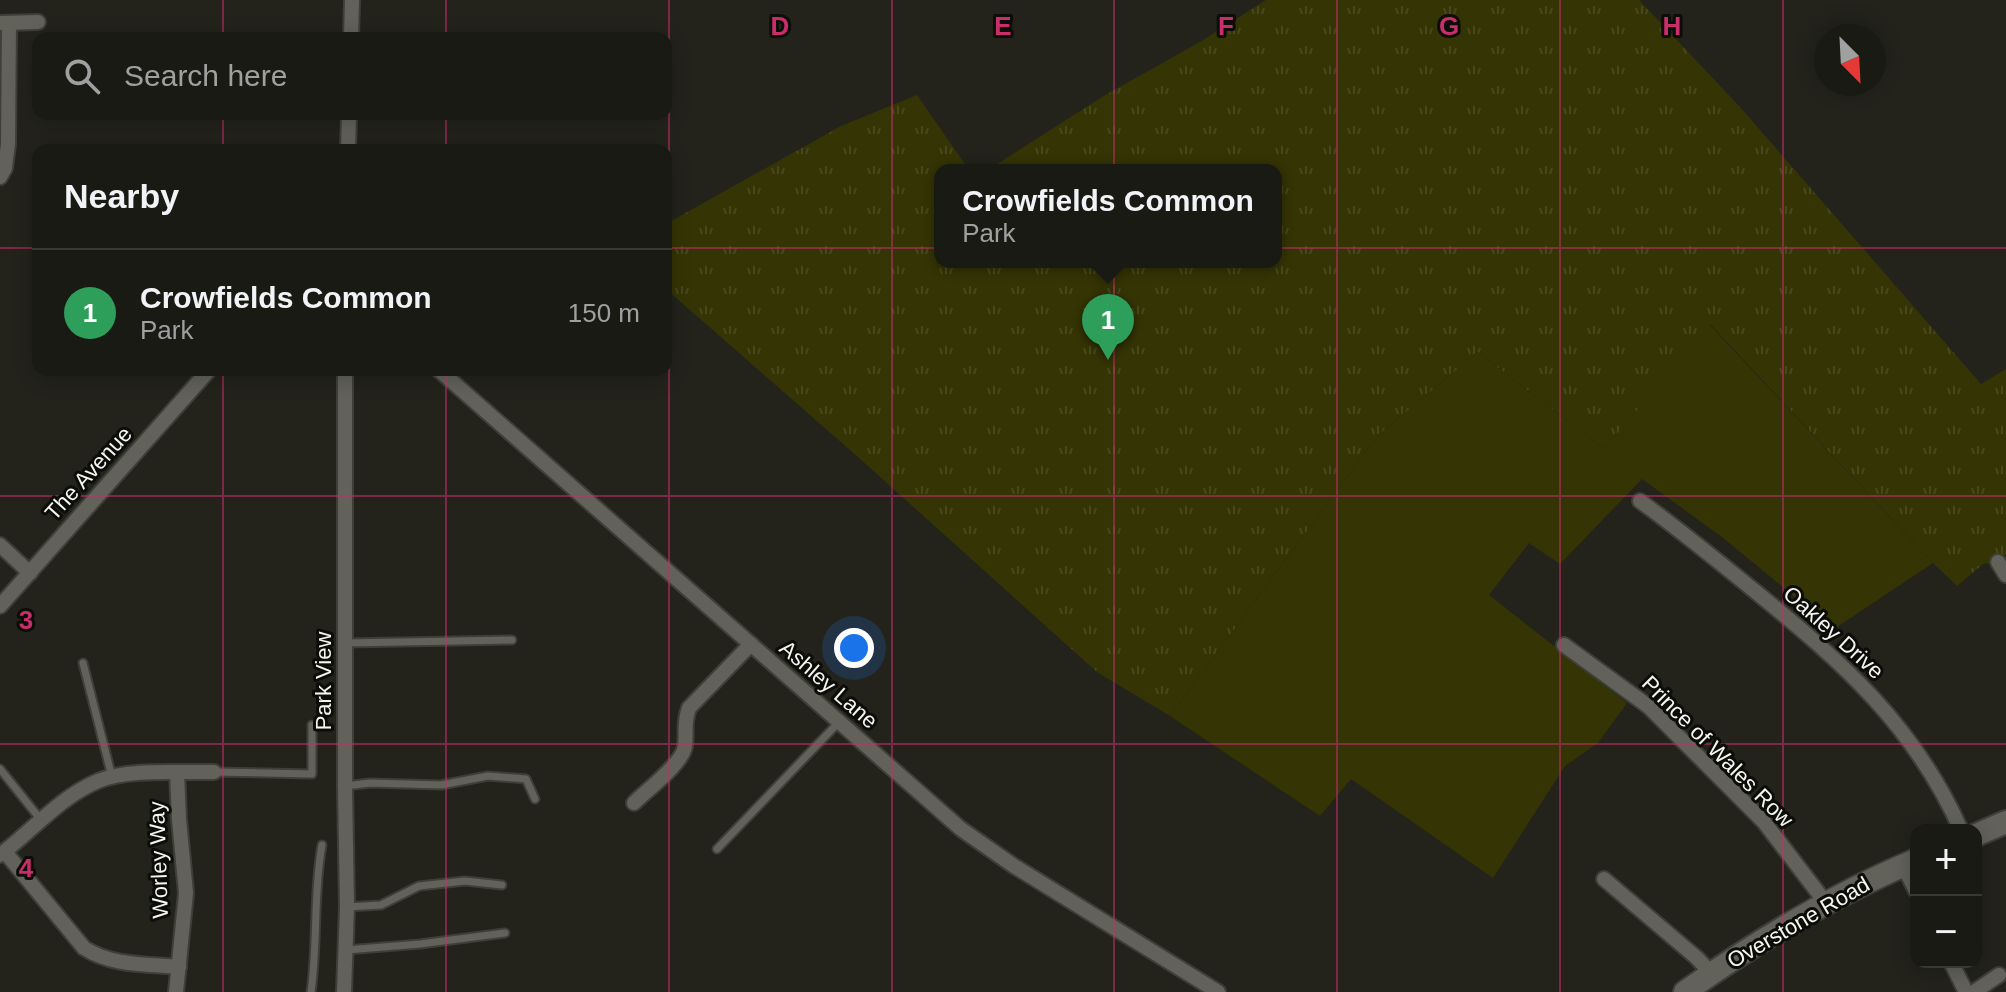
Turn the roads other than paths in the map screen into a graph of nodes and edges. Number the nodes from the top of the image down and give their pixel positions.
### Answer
1 (352, 0) edge
2 (38, 22) dead end
3 (4, 23) edge
4 (351, 32) edge
5 (349, 120) edge
6 (348, 144) edge
7 (0, 177) edge
8 (204, 376) edge
9 (345, 376) edge
10 (446, 376) edge
11 (1640, 501) dead end
12 (0, 545) edge
13 (30, 573) junction
14 (0, 606) edge
15 (512, 640) dead end
16 (345, 643) junction
17 (751, 644) junction
18 (1564, 645) dead end
19 (83, 663) dead end
20 (839, 722) junction
21 (312, 725) dead end
22 (0, 769) edge
23 (214, 772) joint
24 (177, 773) junction
25 (112, 777) junction
26 (345, 786) junction
27 (535, 799) dead end
28 (634, 803) dead end
29 (41, 821) junction
30 (2006, 822) edge
31 (1958, 824) edge
32 (1982, 832) edge
33 (322, 845) dead end
34 (717, 849) dead end
35 (2, 853) edge
36 (1910, 862) edge
37 (1604, 879) dead end
38 (502, 885) dead end
39 (1826, 903) junction
40 (347, 907) junction
41 (505, 933) dead end
42 (346, 950) junction
43 (179, 967) junction
44 (1954, 968) edge
45 (1711, 973) junction
46 (1999, 975) dead end
47 (176, 992) edge
48 (311, 992) edge
49 (344, 992) edge
50 (1218, 992) edge
51 (1685, 992) edge
52 (1966, 992) edge
53 (1974, 992) edge

1 - 4 street
2 - 3 street
3 - 7 street
5 - 6 street
8 - 13 street, The Avenue
9 - 16 street, Park View
10 - 17 street, Ashley Lane
11 - 31 street, Oakley Drive
12 - 13 street
13 - 14 street, The Avenue
15 - 16 lane
16 - 26 street, Park View
17 - 20 street, Ashley Lane
17 - 28 street
18 - 39 street, Prince of Wales Row
19 - 25 lane
20 - 34 lane
20 - 50 street, Ashley Lane
21 - 23 lane
22 - 29 lane
23 - 24 street
24 - 25 street
24 - 43 street, Worley Way
25 - 29 street
26 - 27 lane
26 - 40 street, Park View
29 - 35 street
30 - 32 street
33 - 48 lane
35 - 43 street
36 - 39 street, Overstone Road
37 - 45 street
38 - 40 lane
39 - 45 street, Overstone Road
40 - 42 street, Park View
41 - 42 lane
42 - 49 street, Park View
43 - 47 street, Worley Way
44 - 52 street
45 - 51 street, Overstone Road
46 - 53 street

